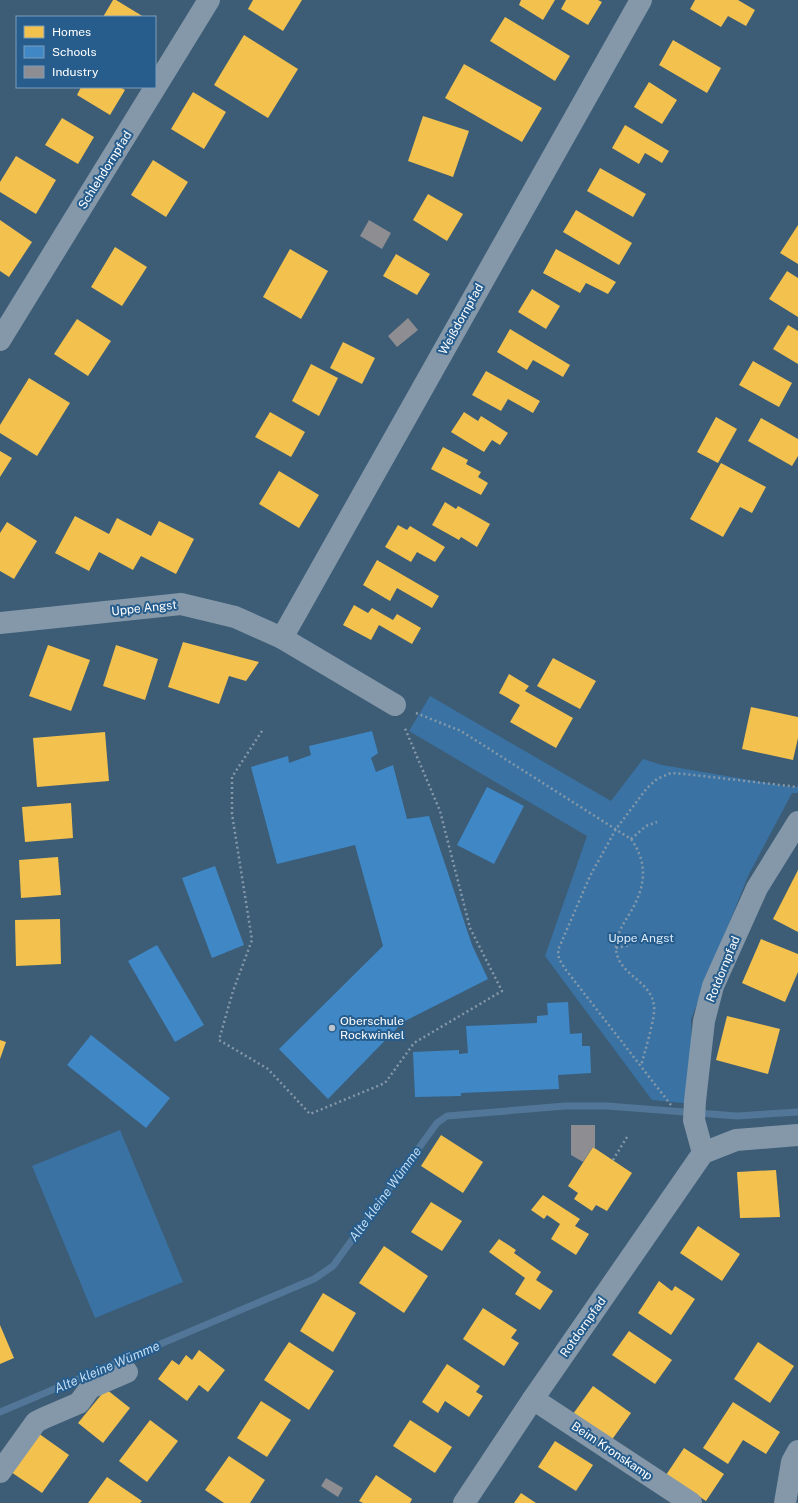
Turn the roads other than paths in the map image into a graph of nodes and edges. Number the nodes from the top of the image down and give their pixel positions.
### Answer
1 (209, 0) edge
2 (641, 0) edge
3 (156, 86) edge
4 (155, 88) edge
5 (0, 340) edge
6 (0, 623) edge
7 (282, 638) junction
8 (395, 705) road end
9 (798, 822) edge
10 (798, 1135) edge
11 (703, 1153) junction
12 (127, 1372) dead end
13 (533, 1399) junction
14 (798, 1451) edge
15 (0, 1472) edge
16 (464, 1503) edge
17 (691, 1503) edge
18 (785, 1503) edge

1 - 3 street, Schlehdornpfad
2 - 7 street, Weißdornpfad
4 - 5 street, Schlehdornpfad
6 - 7 street, Uppe Angst
7 - 8 street, Uppe Angst
9 - 11 street, Rotdornpfad
10 - 11 street
11 - 13 street, Rotdornpfad
12 - 15 street
13 - 16 street, Rotdornpfad
13 - 17 street, Beim Kronskamp
14 - 18 street

